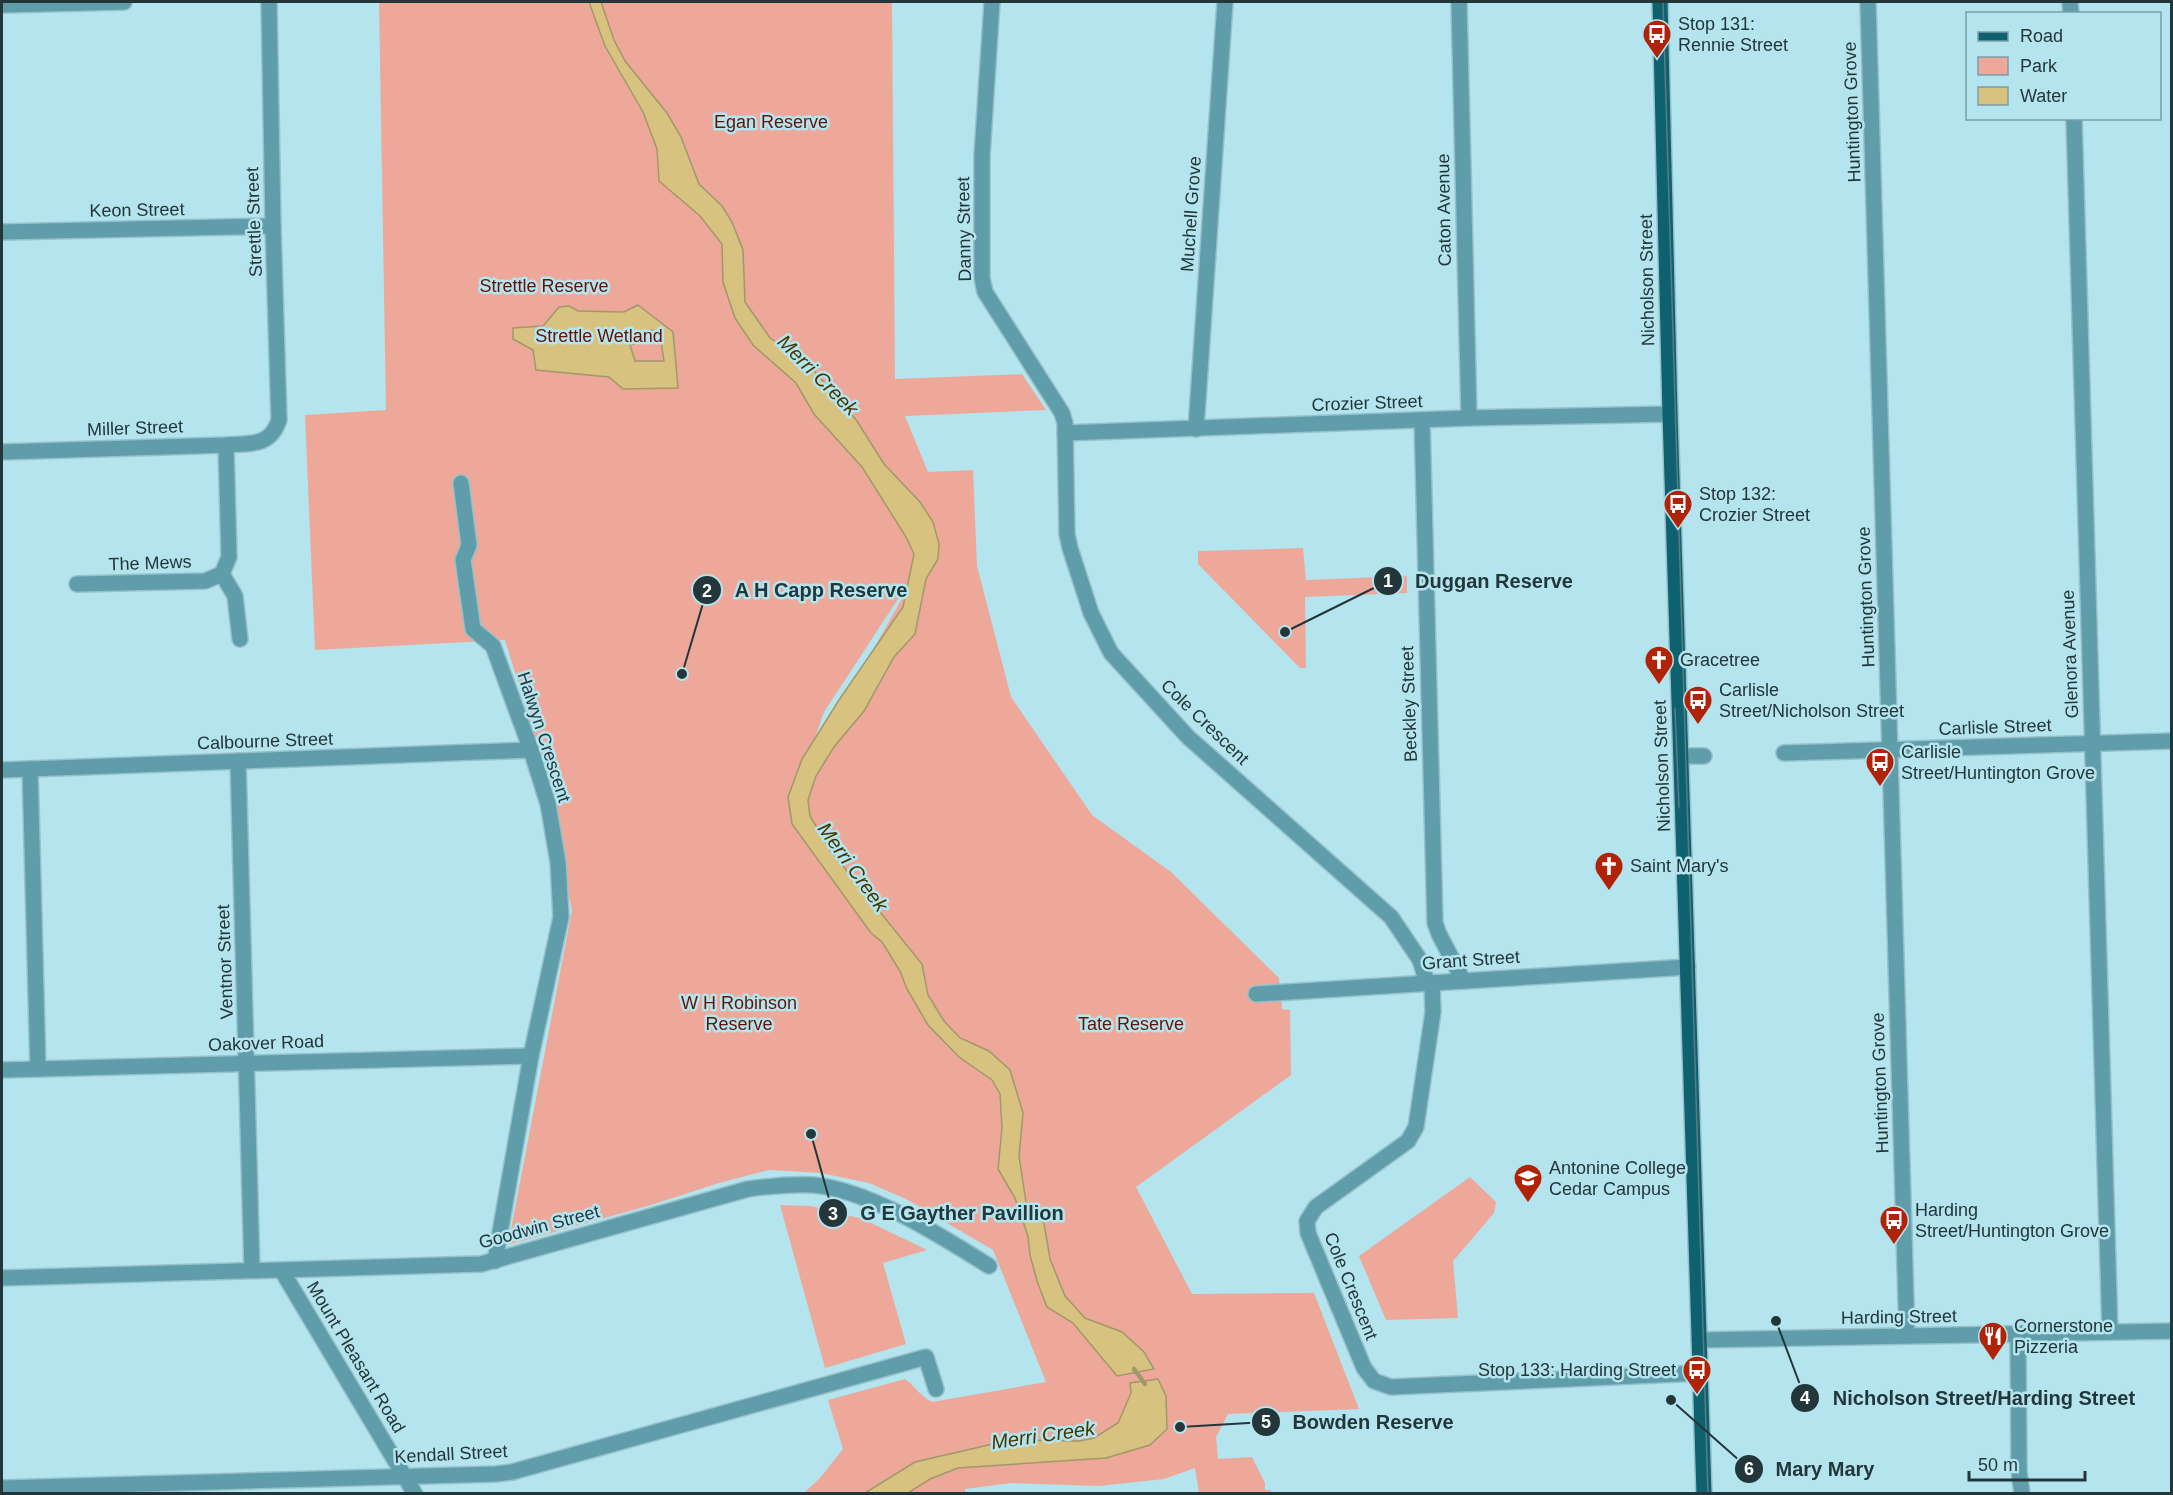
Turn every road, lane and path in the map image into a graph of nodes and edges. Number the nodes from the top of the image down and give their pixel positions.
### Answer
1 (124, 2) edge
2 (268, 2) edge
3 (992, 2) edge
4 (1225, 2) edge
5 (1459, 2) edge
6 (1660, 2) edge
7 (1868, 2) edge
8 (2, 5) edge
9 (2074, 120) edge
10 (273, 226) junction
11 (2, 232) edge
12 (1670, 414) junction
13 (1469, 418) junction
14 (1422, 420) junction
15 (1196, 429) junction
16 (1065, 433) junction
17 (269, 438) joint
18 (226, 445) junction
19 (2, 452) edge
20 (461, 483) dead end
21 (222, 574) junction
22 (78, 584) dead end
23 (240, 639) dead end
24 (2172, 741) edge
25 (2092, 744) junction
26 (531, 750) junction
27 (1890, 750) junction
28 (1784, 753) dead end
29 (1681, 756) junction
30 (1704, 756) dead end
31 (238, 761) junction
32 (30, 769) junction
33 (2, 770) edge
34 (1688, 967) junction
35 (1463, 980) junction
36 (1430, 983) junction
37 (1256, 994) dead end
38 (531, 1056) junction
39 (248, 1063) junction
40 (38, 1069) junction
41 (2, 1070) edge
42 (495, 1261) junction
43 (989, 1266) dead end
44 (252, 1270) junction
45 (282, 1270) junction
46 (2, 1278) edge
47 (2172, 1331) edge
48 (2110, 1332) junction
49 (2018, 1334) junction
50 (1907, 1336) junction
51 (1699, 1340) junction
52 (1700, 1373) junction
53 (936, 1389) dead end
54 (405, 1477) junction
55 (2, 1488) edge
56 (179, 1488) edge
57 (49, 1490) edge
58 (415, 1494) edge
59 (1704, 1494) edge
60 (2022, 1494) edge

1 - 8 street
2 - 10 street, Strettle Street
3 - 16 street, Danny Street
4 - 15 street, Muchell Grove
5 - 13 street, Caton Avenue
6 - 12 main road, Nicholson Street
7 - 27 street, Huntington Grove
9 - 25 street, Glenora Avenue
10 - 11 street, Keon Street
10 - 17 street, Strettle Street
12 - 13 street, Crozier Street
12 - 29 main road, Nicholson Street
13 - 14 street, Crozier Street
14 - 15 street, Crozier Street
14 - 35 street, Beckley Street
15 - 16 street, Crozier Street
16 - 36 street, Cole Crescent
17 - 18 street, Miller Street
18 - 19 street, Miller Street
18 - 21 street
20 - 26 street, Halwyn Crescent
21 - 22 street, The Mews
21 - 23 street
24 - 25 street, Carlisle Street
25 - 27 street, Carlisle Street
25 - 48 street, Glenora Avenue
26 - 31 street, Calbourne Street
26 - 38 street, Halwyn Crescent
27 - 28 street, Carlisle Street
27 - 50 street, Huntington Grove
29 - 30 street
29 - 34 main road, Nicholson Street
31 - 32 street, Calbourne Street
31 - 39 street, Ventnor Street
32 - 33 street, Calbourne Street
32 - 40 street
34 - 35 street, Grant Street
34 - 51 main road, Nicholson Street
35 - 36 street, Grant Street
36 - 37 street, Grant Street
36 - 52 street, Cole Crescent
38 - 39 street, Oakover Road
38 - 42 street, Halwyn Crescent
39 - 40 street, Oakover Road
39 - 44 street, Ventnor Street
40 - 41 street, Oakover Road
42 - 43 street, Goodwin Street
42 - 45 street, Goodwin Street
44 - 45 street, Goodwin Street
44 - 46 street, Goodwin Street
45 - 54 street, Mount Pleasant Road
47 - 48 street, Harding Street
48 - 49 street, Harding Street
49 - 50 street, Harding Street
49 - 60 street
50 - 51 street, Harding Street
51 - 52 main road, Nicholson Street
52 - 59 main road, Nicholson Street
53 - 54 street, Kendall Street
54 - 56 street, Kendall Street
54 - 58 street, Mount Pleasant Road
55 - 57 street, Kendall Street
56 - 57 street, Kendall Street

